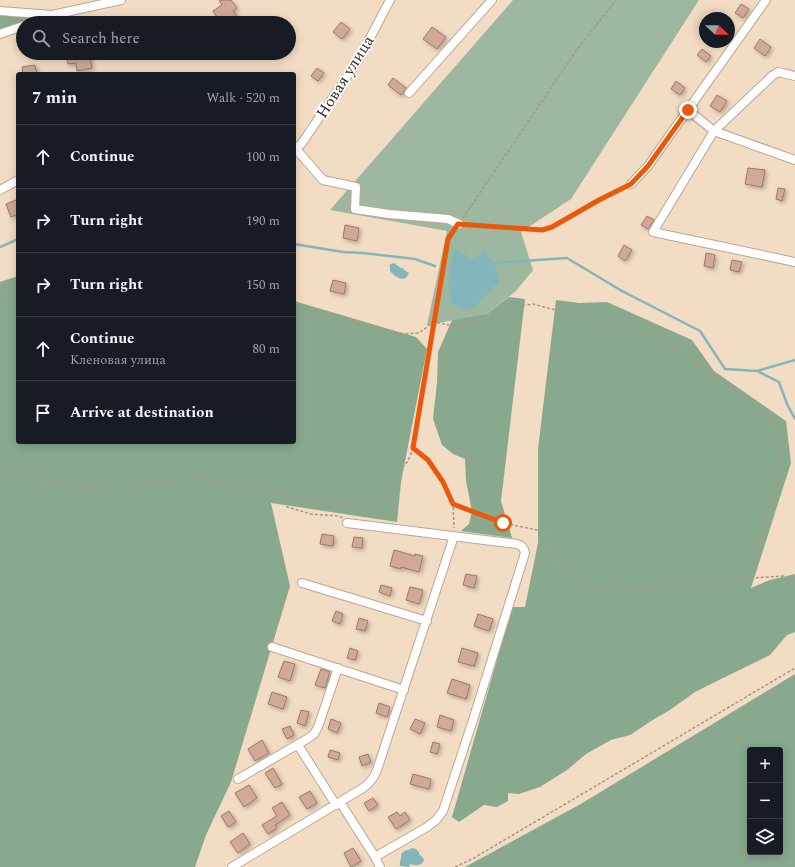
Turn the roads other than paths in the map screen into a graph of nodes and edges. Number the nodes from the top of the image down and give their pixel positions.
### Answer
1 (121, 0) edge
2 (390, 0) edge
3 (492, 0) edge
4 (766, 0) edge
5 (0, 11) edge
6 (52, 15) joint
7 (16, 28) edge
8 (0, 34) edge
9 (795, 76) edge
10 (409, 93) dead end
11 (688, 110) junction
12 (714, 132) junction
13 (296, 149) edge
14 (296, 151) edge
15 (795, 160) edge
16 (16, 181) edge
17 (631, 184) road end
18 (0, 190) edge
19 (458, 224) road end
20 (795, 262) edge
21 (347, 523) road end
22 (454, 536) junction
23 (302, 583) dead end
24 (427, 621) junction
25 (272, 647) dead end
26 (338, 668) junction
27 (404, 690) junction
28 (298, 745) junction
29 (238, 778) dead end
30 (338, 803) junction
31 (375, 857) junction
32 (232, 867) edge
33 (380, 867) edge

1 - 6 street
2 - 13 street, Новая улица
3 - 10 street
4 - 11 street
5 - 6 street
7 - 8 street
9 - 12 street
11 - 12 street
11 - 17 street
12 - 15 street
12 - 20 street
14 - 19 street
16 - 18 street
21 - 22 street
22 - 24 street
22 - 31 street
23 - 24 street
24 - 27 street
25 - 26 street
26 - 27 street
26 - 28 street
27 - 30 street
28 - 29 street
28 - 30 street
30 - 31 street
30 - 32 street
31 - 33 street

